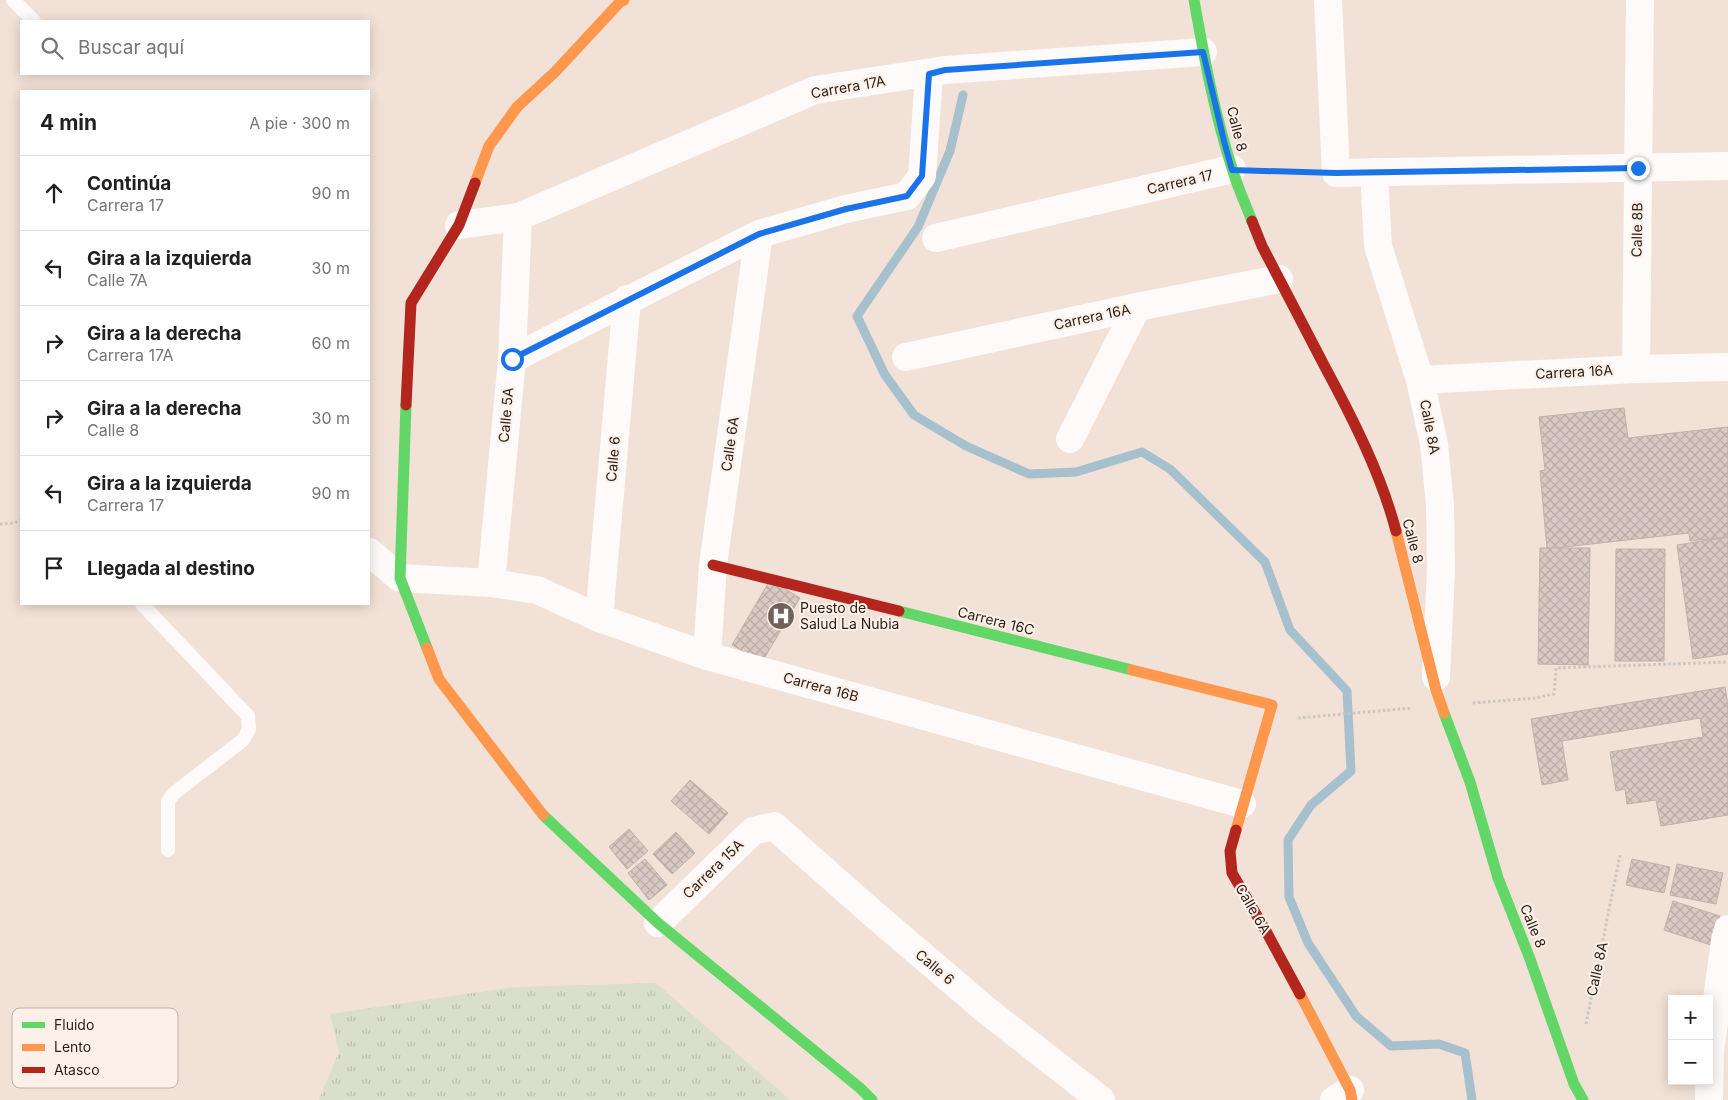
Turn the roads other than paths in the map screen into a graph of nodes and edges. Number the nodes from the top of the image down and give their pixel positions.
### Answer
1 (12, 0) edge
2 (621, 0) edge
3 (1194, 0) edge
4 (1328, 0) edge
5 (1640, 0) edge
6 (33, 20) edge
7 (1203, 52) junction
8 (937, 72) junction
9 (1728, 166) edge
10 (1638, 168) junction
11 (1232, 170) junction
12 (1374, 172) junction
13 (518, 217) junction
14 (458, 225) junction
15 (759, 234) junction
16 (936, 238) dead end
17 (1279, 278) junction
18 (627, 299) junction
19 (1138, 307) junction
20 (906, 357) dead end
21 (512, 359) junction
22 (1728, 367) edge
23 (1636, 369) junction
24 (1420, 380) junction
25 (1070, 439) dead end
26 (370, 553) edge
27 (713, 565) junction
28 (400, 578) junction
29 (491, 583) junction
30 (143, 605) edge
31 (599, 618) junction
32 (707, 656) junction
33 (1436, 690) junction
34 (1272, 705) joint
35 (1242, 804) junction
36 (774, 826) joint
37 (168, 850) dead end
38 (658, 923) junction
39 (1728, 929) edge
40 (1345, 1097) edge
41 (872, 1100) edge
42 (1101, 1100) edge
43 (1583, 1100) edge
44 (1709, 1100) edge

1 - 6 lane
2 - 14 street
3 - 7 street, Calle 8
4 - 12 street
5 - 10 street, Calle 8B
7 - 8 street, Carrera 17A
7 - 11 street, Calle 8
8 - 13 street, Carrera 17A
8 - 15 street
9 - 10 street
10 - 12 street
10 - 23 street, Calle 8B
11 - 16 street, Carrera 17
11 - 17 street, Calle 8
12 - 24 street, Calle 8A
13 - 14 street, Carrera 17A
13 - 21 street, Calle 5A
14 - 28 street
15 - 18 street
15 - 27 street, Calle 6A
17 - 19 street, Carrera 16A
17 - 33 street, Calle 8
18 - 21 street
18 - 31 street, Calle 6
19 - 20 street, Carrera 16A
19 - 25 street
21 - 29 street, Calle 5A
22 - 23 street, Carrera 16A
23 - 24 street, Carrera 16A
24 - 33 street, Calle 8A
26 - 28 street
27 - 32 street, Calle 6A
27 - 34 street, Carrera 16C
28 - 29 street, Carrera 16B
28 - 38 street
29 - 31 street, Carrera 16B
30 - 37 lane
31 - 32 street, Carrera 16B
32 - 35 street, Carrera 16B
33 - 43 street, Calle 8
34 - 35 street, Calle 6A
35 - 40 street, Calle 6A
36 - 38 street, Carrera 15A
36 - 42 street, Calle 6
38 - 41 street
39 - 44 street

